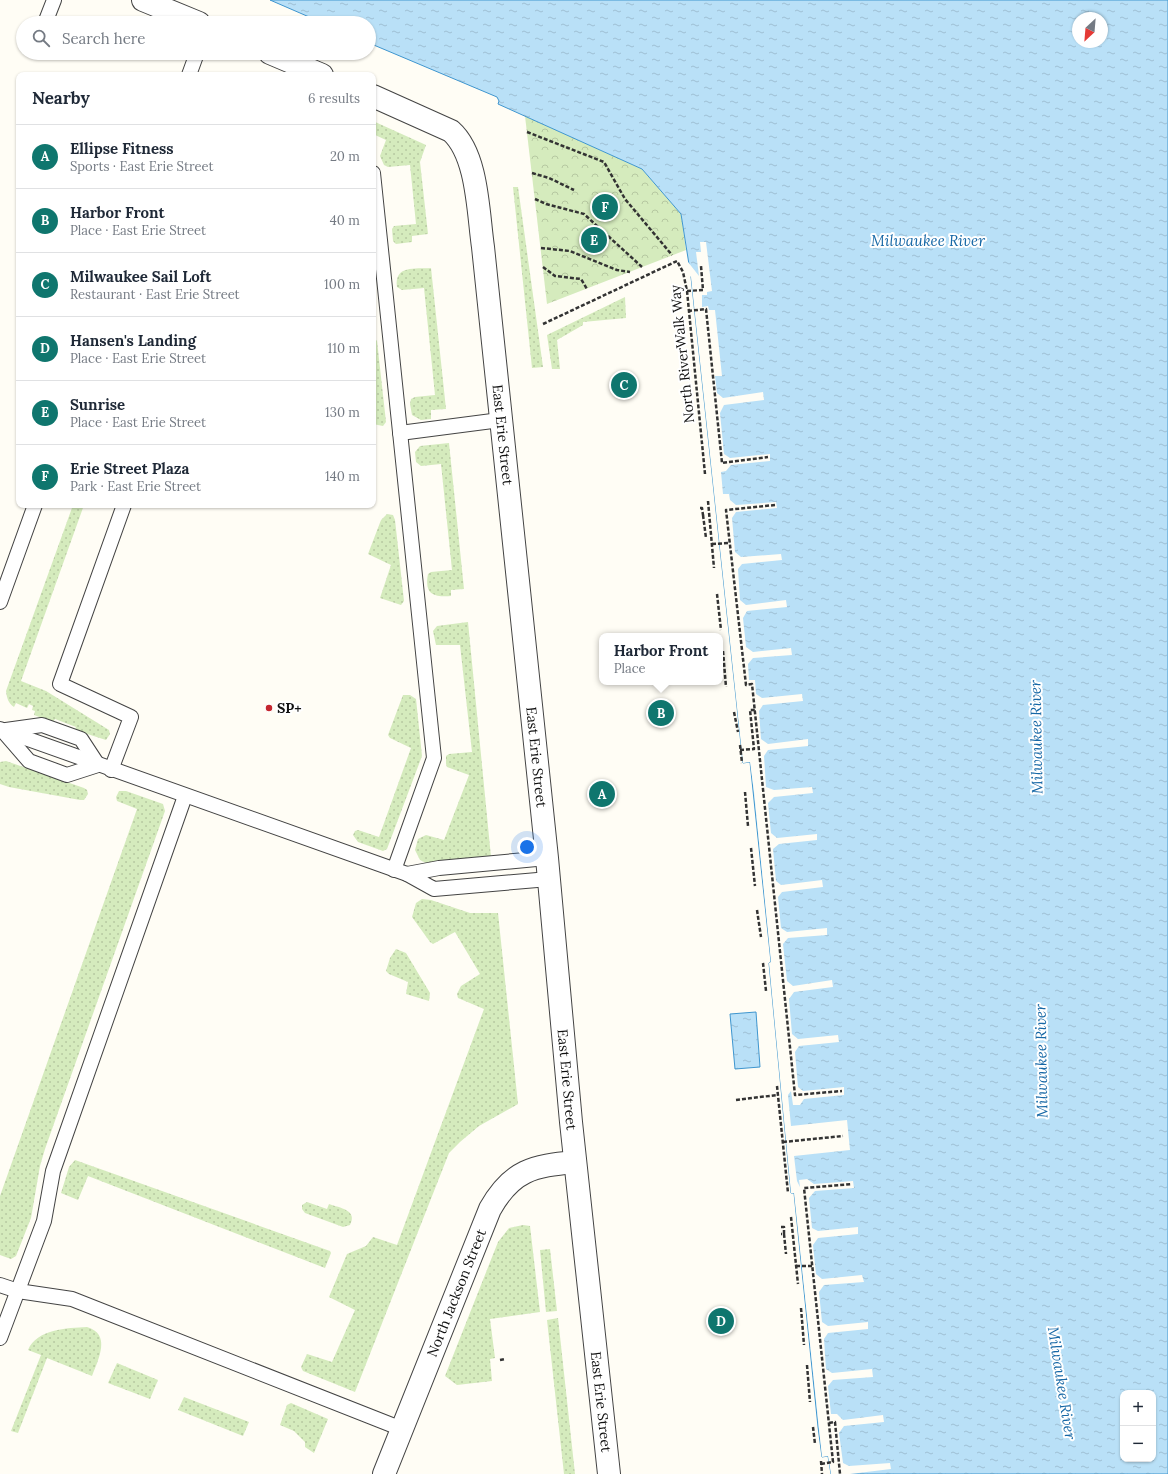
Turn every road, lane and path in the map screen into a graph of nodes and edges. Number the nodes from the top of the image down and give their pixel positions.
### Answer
1 (54, 0) edge
2 (143, 0) edge
3 (48, 16) edge
4 (182, 16) edge
5 (194, 60) edge
6 (287, 60) edge
7 (190, 72) edge
8 (315, 72) edge
9 (376, 97) edge
10 (527, 132) dead end
11 (532, 173) dead end
12 (574, 190) dead end
13 (535, 199) dead end
14 (376, 202) edge
15 (541, 248) dead end
16 (672, 255) dead end
17 (701, 266) dead end
18 (642, 267) dead end
19 (543, 268) dead end
20 (630, 272) dead end
21 (587, 289) dead end
22 (686, 291) junction
23 (688, 311) junction
24 (543, 324) dead end
25 (500, 420) junction
26 (400, 433) junction
27 (768, 458) dead end
28 (705, 474) dead end
29 (708, 501) dead end
30 (775, 505) dead end
31 (34, 508) edge
32 (123, 508) edge
33 (700, 508) dead end
34 (706, 538) dead end
35 (730, 543) junction
36 (712, 544) junction
37 (714, 568) dead end
38 (717, 594) dead end
39 (0, 602) edge
40 (721, 630) dead end
41 (723, 651) dead end
42 (726, 687) dead end
43 (755, 710) junction
44 (734, 712) dead end
45 (1, 730) edge
46 (738, 732) dead end
47 (740, 745) dead end
48 (740, 750) junction
49 (742, 763) dead end
50 (105, 768) junction
51 (745, 792) dead end
52 (185, 796) junction
53 (748, 826) dead end
54 (751, 848) dead end
55 (548, 868) junction
56 (401, 872) junction
57 (755, 886) dead end
58 (757, 910) dead end
59 (760, 937) dead end
60 (763, 963) dead end
61 (766, 991) dead end
62 (776, 1086) dead end
63 (842, 1091) dead end
64 (777, 1095) junction
65 (736, 1100) dead end
66 (843, 1136) dead end
67 (783, 1142) junction
68 (575, 1162) junction
69 (852, 1184) dead end
70 (788, 1193) dead end
71 (791, 1217) dead end
72 (781, 1227) dead end
73 (786, 1254) dead end
74 (796, 1266) junction
75 (812, 1266) junction
76 (798, 1284) dead end
77 (0, 1285) edge
78 (18, 1291) junction
79 (801, 1308) dead end
80 (0, 1338) edge
81 (804, 1345) dead end
82 (500, 1360) dead end
83 (505, 1360) dead end
84 (806, 1365) dead end
85 (810, 1402) dead end
86 (829, 1423) junction
87 (813, 1427) dead end
88 (402, 1429) junction
89 (815, 1444) dead end
90 (384, 1474) edge
91 (609, 1474) edge
92 (822, 1474) edge
93 (840, 1474) edge

1 - 3 lane
2 - 4 street
5 - 7 lane
6 - 8 street
9 - 25 street, East Erie Street
10 - 16 path
11 - 12 path
13 - 18 path
14 - 26 lane
15 - 20 path
17 - 22 path
19 - 21 path
22 - 23 path, North RiverWalk Way
22 - 24 path, North RiverWalk Way
23 - 27 path
23 - 28 path, North RiverWalk Way
25 - 26 lane
25 - 55 street, East Erie Street
26 - 56 lane
29 - 36 path
30 - 35 path
31 - 39 lane
32 - 50 lane
33 - 34 path
35 - 36 path
35 - 43 path
36 - 37 path
38 - 40 path
41 - 42 path
43 - 48 path
43 - 63 path
44 - 46 path
45 - 50 lane
45 - 50 lane
47 - 48 path
48 - 49 path
50 - 52 lane
51 - 53 path
52 - 56 lane
52 - 78 lane
54 - 57 path
55 - 56 lane
55 - 56 lane
55 - 68 street, East Erie Street
58 - 59 path
60 - 61 path
62 - 64 path
64 - 65 path
64 - 67 path
66 - 67 path
67 - 70 path
68 - 88 street, North Jackson Street
68 - 91 street, East Erie Street
69 - 75 path
71 - 74 path
72 - 73 path
74 - 75 path
74 - 76 path
75 - 86 path
77 - 78 lane
78 - 80 lane
78 - 88 lane
79 - 81 path
82 - 83 path
84 - 85 path
86 - 92 path
86 - 93 path
87 - 89 path
88 - 90 street, North Jackson Street

